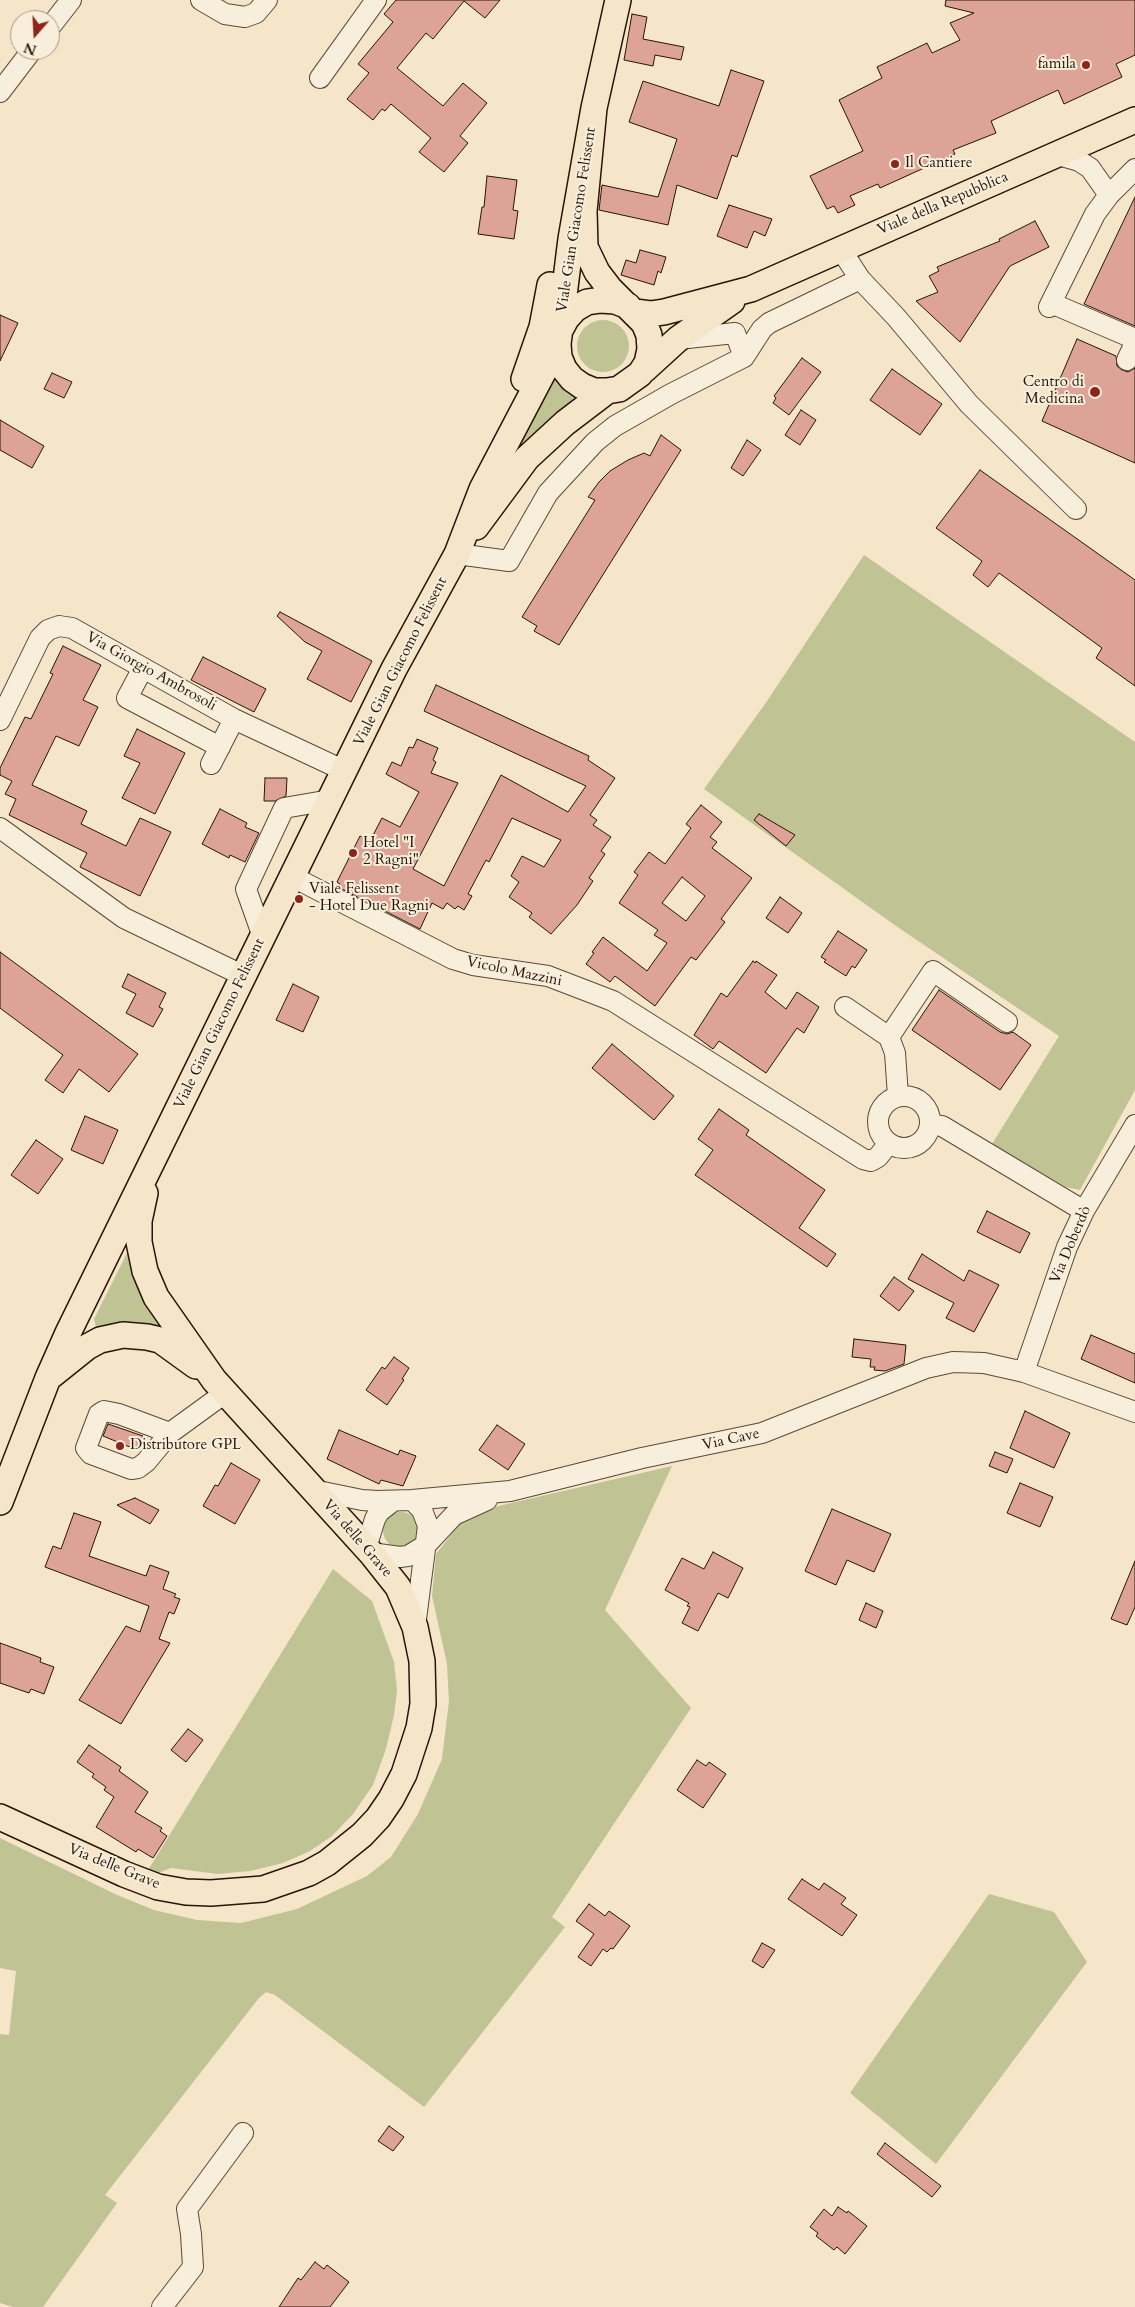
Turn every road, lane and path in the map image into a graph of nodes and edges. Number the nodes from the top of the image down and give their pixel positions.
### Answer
1 (71, 0) edge
2 (201, 0) edge
3 (267, 0) edge
4 (376, 0) edge
5 (618, 0) edge
6 (222, 6) edge
7 (60, 14) edge
8 (24, 60) edge
9 (320, 78) dead end
10 (0, 92) edge
11 (594, 108) junction
12 (1135, 120) edge
13 (1058, 155) junction
14 (1135, 169) edge
15 (1109, 195) junction
16 (840, 248) junction
17 (860, 279) junction
18 (751, 289) junction
19 (632, 309) junction
20 (558, 338) junction
21 (678, 339) junction
22 (1135, 339) edge
23 (744, 358) junction
24 (640, 374) junction
25 (607, 392) junction
26 (482, 489) junction
27 (1076, 509) dead end
28 (457, 554) junction
29 (143, 668) junction
30 (234, 719) junction
31 (0, 720) edge
32 (345, 771) junction
33 (330, 800) junction
34 (0, 828) edge
35 (293, 877) junction
36 (263, 937) junction
37 (244, 976) junction
38 (845, 1007) dead end
39 (1007, 1022) dead end
40 (889, 1037) junction
41 (898, 1096) junction
42 (930, 1124) junction
43 (1135, 1125) edge
44 (889, 1143) junction
45 (158, 1153) junction
46 (1084, 1212) junction
47 (1024, 1372) junction
48 (48, 1378) junction
49 (219, 1386) junction
50 (1135, 1412) edge
51 (170, 1433) dead end
52 (313, 1490) junction
53 (510, 1491) junction
54 (403, 1501) junction
55 (0, 1502) edge
56 (426, 1545) junction
57 (368, 1550) junction
58 (415, 1627) junction
59 (0, 1817) edge
60 (243, 2133) dead end
61 (162, 2307) edge

1 - 7 street
2 - 6 street
3 - 6 street
4 - 9 street
5 - 11 main road, Viale Gian Giacomo Felissent
8 - 10 street
11 - 19 main road, Viale Gian Giacomo Felissent
11 - 20 main road, Viale Gian Giacomo Felissent
11 - 26 main road
12 - 13 main road, Viale della Repubblica
13 - 15 street
13 - 16 main road, Viale della Repubblica
14 - 15 street
15 - 22 street
16 - 17 street
16 - 18 main road, Viale della Repubblica
17 - 23 street
17 - 27 street
18 - 19 main road
18 - 21 main road
19 - 20 main road, Viale Gian Giacomo Felissent
19 - 24 main road, Viale Gian Giacomo Felissent
20 - 25 main road, Viale Gian Giacomo Felissent
20 - 26 main road, Viale Gian Giacomo Felissent
21 - 23 street
21 - 24 main road
23 - 28 street
24 - 25 main road, Viale Gian Giacomo Felissent
25 - 28 main road, Viale Gian Giacomo Felissent
26 - 28 main road, Viale Gian Giacomo Felissent
28 - 32 main road, Viale Gian Giacomo Felissent
29 - 30 street, Via Giorgio Ambrosoli
29 - 30 street
29 - 31 street, Via Giorgio Ambrosoli
30 - 32 street, Via Giorgio Ambrosoli
32 - 33 main road, Viale Gian Giacomo Felissent
33 - 35 main road, Viale Gian Giacomo Felissent
33 - 36 street
34 - 37 street
35 - 36 main road, Viale Gian Giacomo Felissent
35 - 44 street, Vicolo Mazzini
36 - 37 main road, Viale Gian Giacomo Felissent
37 - 45 main road, Viale Gian Giacomo Felissent
38 - 40 street
39 - 40 street
40 - 41 street
41 - 42 street
41 - 44 street
42 - 44 street
42 - 46 street
43 - 46 street, Via Doberdò
45 - 48 main road, Viale Gian Giacomo Felissent
45 - 49 main road, Via delle Grave
46 - 47 street, Via Doberdò
47 - 50 street, Via Cave
47 - 53 street, Via Cave
48 - 49 main road, Via delle Grave
48 - 55 main road, Viale Gian Giacomo Felissent
49 - 51 street
49 - 52 main road, Via delle Grave
52 - 54 street, Via Cave
52 - 57 main road, Via delle Grave
53 - 54 street, Via Cave
53 - 56 street
54 - 56 street
54 - 57 street
56 - 57 street
56 - 58 street
57 - 58 main road, Via delle Grave
58 - 59 main road, Via delle Grave
60 - 61 street

